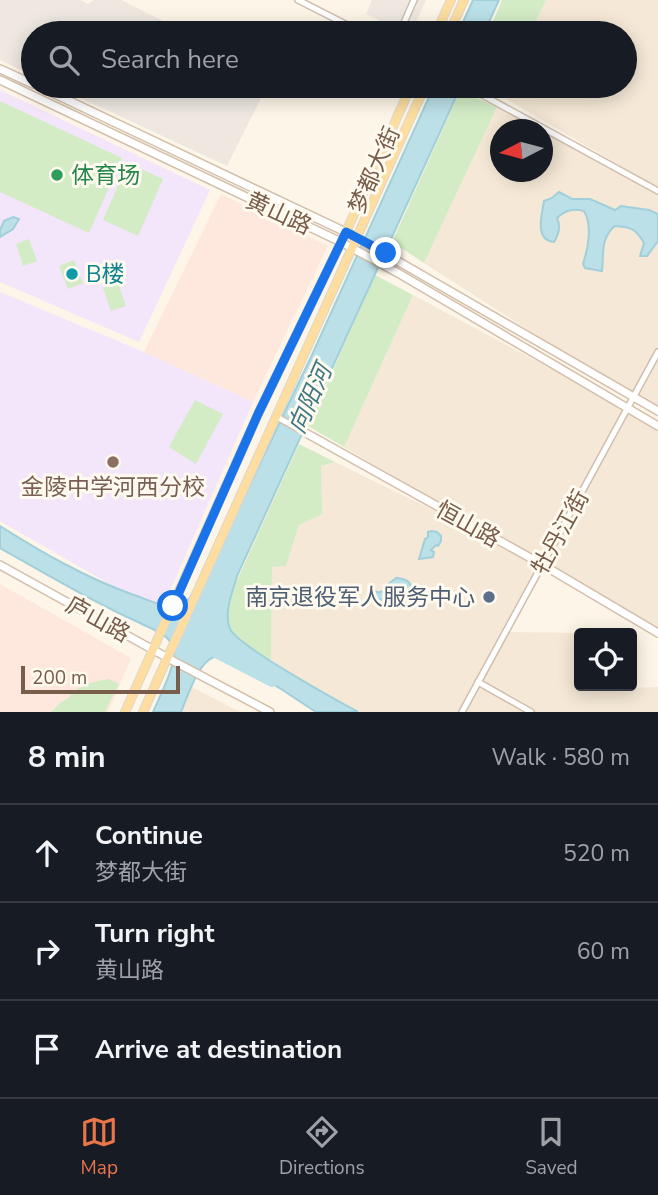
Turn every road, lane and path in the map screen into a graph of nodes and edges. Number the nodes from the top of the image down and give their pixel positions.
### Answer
1 (298, 0) edge
2 (414, 0) edge
3 (451, 0) edge
4 (464, 0) edge
5 (339, 21) edge
6 (405, 21) edge
7 (441, 21) edge
8 (454, 21) edge
9 (0, 69) edge
10 (21, 79) edge
11 (0, 80) edge
12 (21, 90) edge
13 (38, 98) edge
14 (63, 98) edge
15 (406, 98) edge
16 (420, 98) edge
17 (488, 98) edge
18 (658, 191) edge
19 (346, 232) junction
20 (356, 237) junction
21 (341, 242) junction
22 (351, 248) junction
23 (658, 352) edge
24 (634, 398) junction
25 (627, 409) junction
26 (658, 411) edge
27 (277, 416) junction
28 (658, 426) edge
29 (306, 433) joint
30 (0, 565) edge
31 (542, 565) junction
32 (658, 633) edge
33 (155, 646) junction
34 (169, 654) junction
35 (478, 682) junction
36 (125, 712) edge
37 (143, 712) edge
38 (270, 712) edge
39 (462, 712) edge
40 (531, 712) edge

1 - 5 street
2 - 6 street
3 - 7 main road
4 - 8 main road
9 - 10 main road, 黄山路
11 - 12 main road, 黄山路
13 - 21 main road, 黄山路
14 - 19 main road, 黄山路
15 - 19 main road, 梦都大街
16 - 20 main road, 梦都大街
17 - 18 street
19 - 20 main road, 黄山路
19 - 21 main road, 梦都大街
20 - 22 main road, 梦都大街
20 - 24 main road, 黄山路
21 - 22 main road, 黄山路
21 - 33 main road, 梦都大街
22 - 25 main road, 黄山路
22 - 27 main road, 梦都大街
23 - 24 street, 牡丹江街
24 - 25 street, 牡丹江街
24 - 26 main road, 黄山路
25 - 28 main road, 黄山路
25 - 31 street, 牡丹江街
27 - 29 street, 恒山路
27 - 34 main road, 梦都大街
29 - 31 main road, 恒山路
30 - 33 main road, 庐山路
31 - 32 main road, 恒山路
31 - 35 street, 牡丹江街
33 - 34 main road, 庐山路
33 - 36 main road, 梦都大街
34 - 37 main road, 梦都大街
34 - 38 main road, 庐山路
35 - 39 street, 牡丹江街
35 - 40 street

